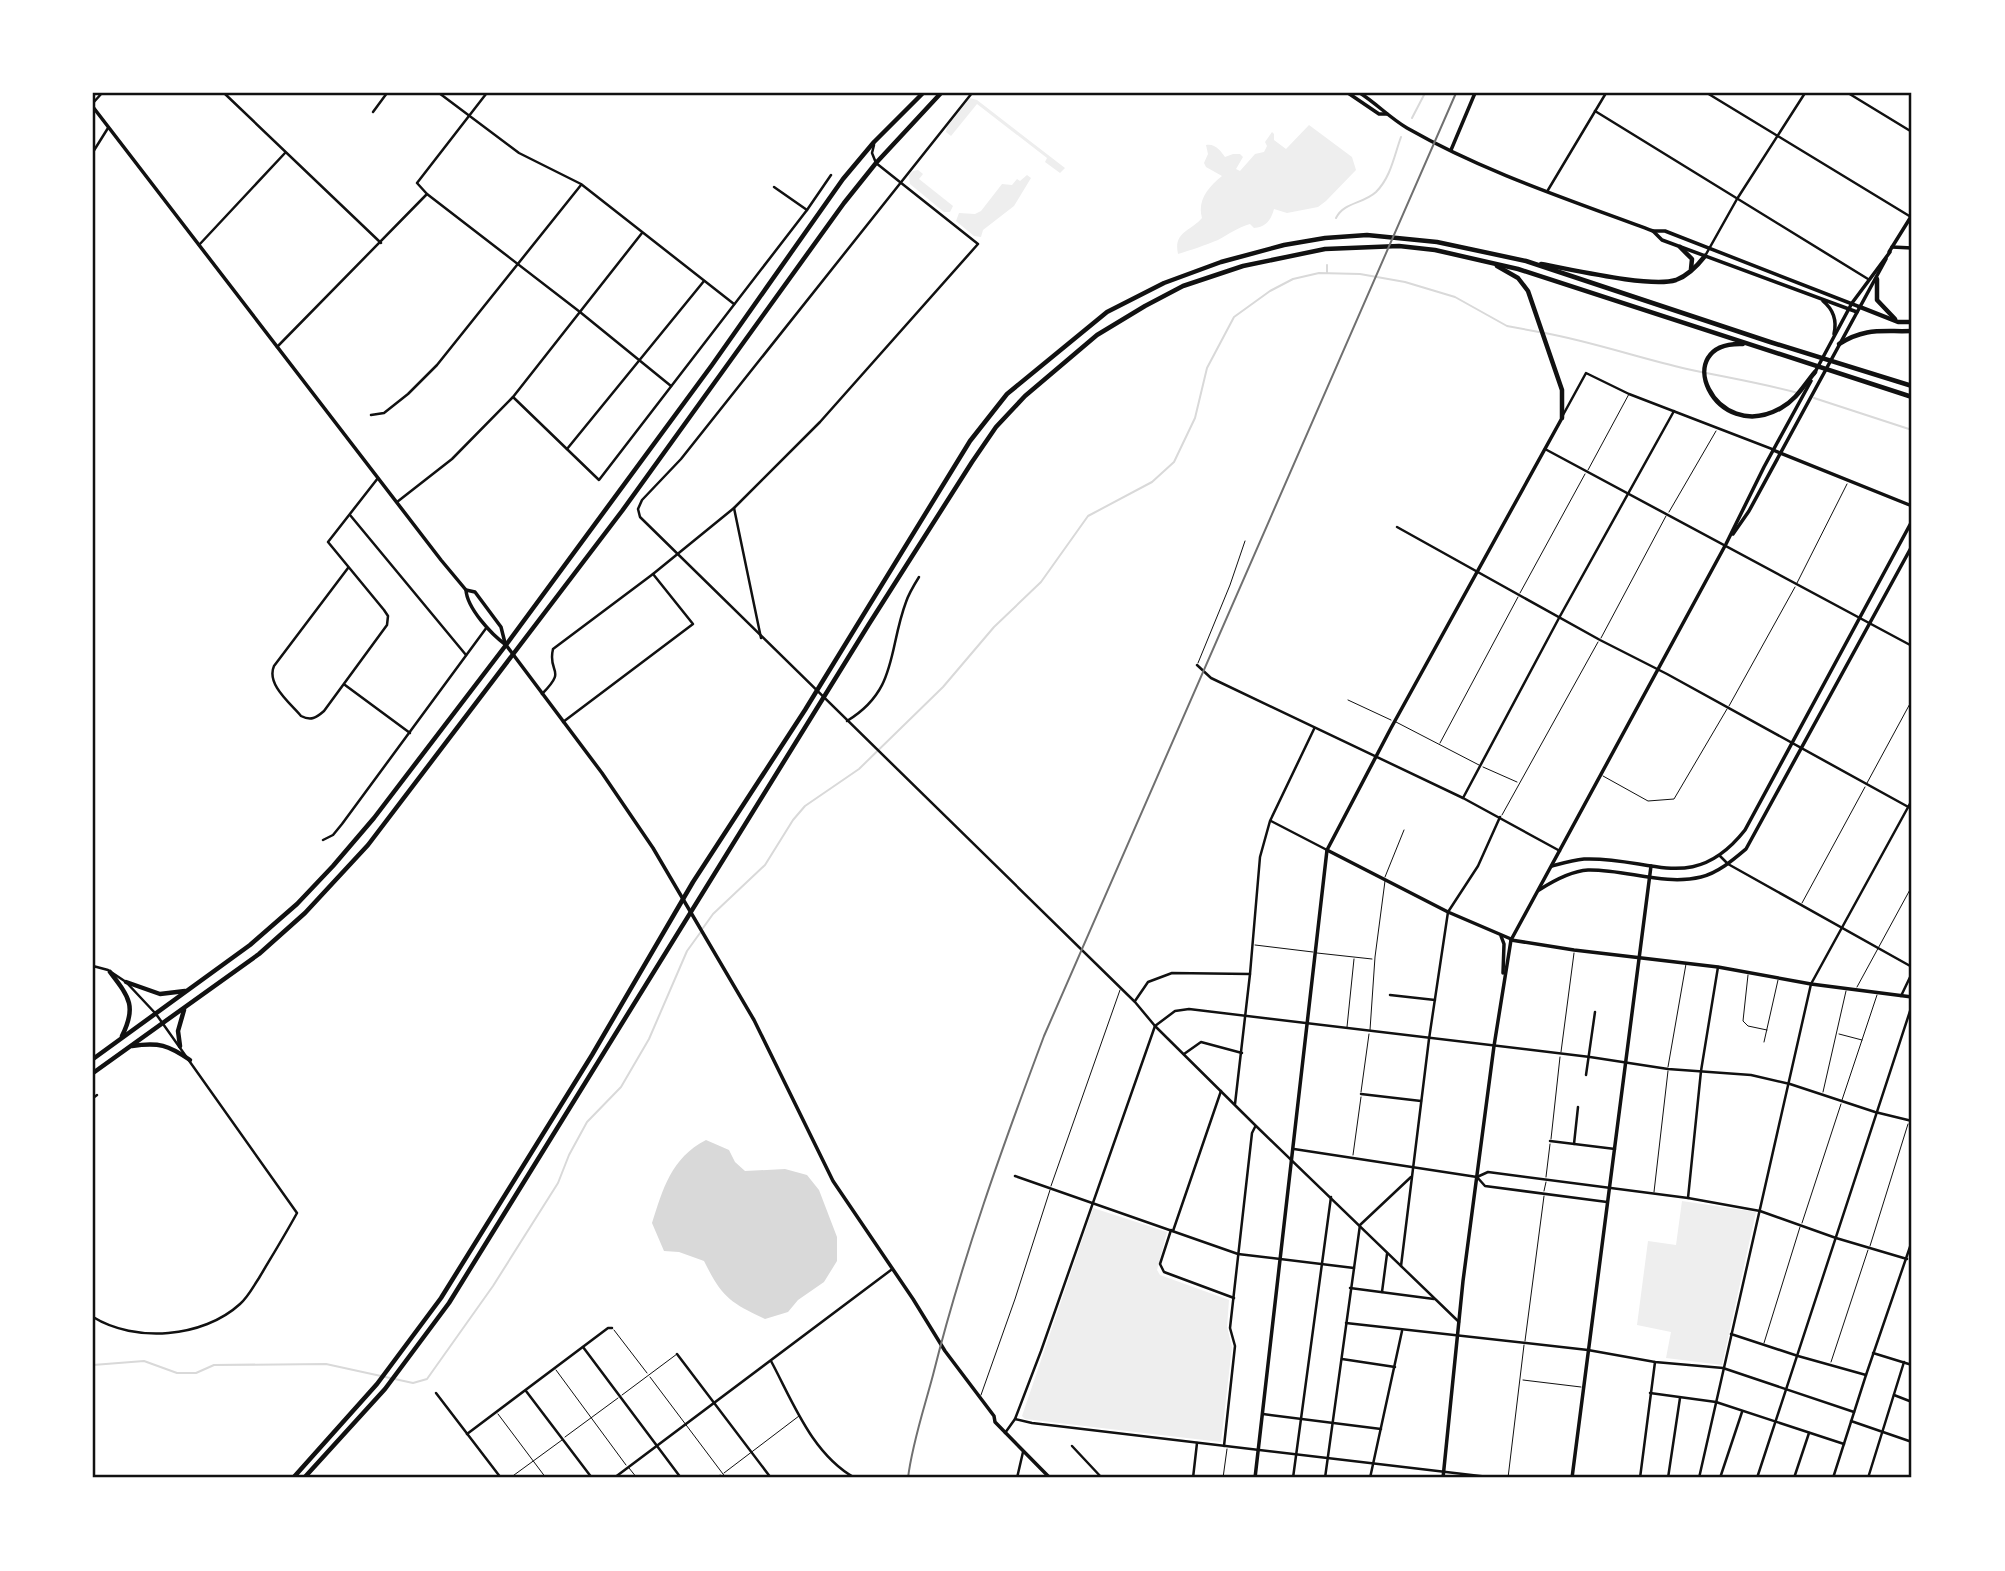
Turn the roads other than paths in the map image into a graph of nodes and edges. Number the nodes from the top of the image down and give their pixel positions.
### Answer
1 (102, 93) edge
2 (223, 93) edge
3 (387, 93) edge
4 (439, 93) edge
5 (923, 93) edge
6 (941, 93) edge
7 (972, 93) edge
8 (1348, 93) edge
9 (1360, 93) edge
10 (1475, 93) edge
11 (1606, 93) edge
12 (1707, 93) edge
13 (1805, 93) edge
14 (1848, 93) edge
15 (486, 94) edge
16 (93, 105) edge
17 (1595, 111) junction
18 (373, 112) dead end
19 (1387, 114) junction
20 (470, 117) junction
21 (108, 128) junction
22 (1912, 131) edge
23 (1779, 136) junction
24 (874, 142) junction
25 (1451, 150) junction
26 (93, 152) edge
27 (285, 153) junction
28 (876, 163) junction
29 (831, 175) dead end
30 (901, 182) junction
31 (582, 184) junction
32 (774, 187) dead end
33 (1548, 190) junction
34 (427, 194) junction
35 (1737, 199) junction
36 (807, 210) junction
37 (1911, 217) edge
38 (1912, 226) edge
39 (1653, 231) junction
40 (642, 233) junction
41 (380, 243) junction
42 (199, 245) junction
43 (1680, 247) junction
44 (1709, 248) junction
45 (1912, 248) edge
46 (1891, 250) junction
47 (1705, 256) junction
48 (1486, 261) junction
49 (1526, 261) junction
50 (518, 265) junction
51 (1691, 270) junction
52 (1868, 279) junction
53 (1877, 279) junction
54 (704, 281) junction
55 (1819, 297) junction
56 (1852, 303) junction
57 (734, 304) junction
58 (1849, 309) junction
59 (1858, 309) junction
60 (580, 312) junction
61 (1898, 322) junction
62 (1912, 322) edge
63 (1912, 331) edge
64 (1832, 342) junction
65 (1751, 344) junction
66 (1839, 344) junction
67 (277, 347) junction
68 (639, 361) junction
69 (1815, 372) junction
70 (671, 386) junction
71 (1912, 386) edge
72 (1629, 394) junction
73 (513, 397) junction
74 (1912, 398) edge
75 (1797, 399) junction
76 (1674, 411) junction
77 (371, 415) dead end
78 (1562, 418) junction
79 (1718, 427) junction
80 (1545, 448) junction
81 (567, 449) junction
82 (1773, 450) junction
83 (1781, 453) junction
84 (1587, 471) junction
85 (378, 478) junction
86 (1849, 481) junction
87 (1629, 494) junction
88 (397, 502) junction
89 (1912, 506) edge
90 (734, 509) junction
91 (1667, 514) junction
92 (350, 515) junction
93 (1912, 521) edge
94 (1397, 527) dead end
95 (1245, 541) dead end
96 (1726, 544) junction
97 (1912, 546) edge
98 (677, 555) junction
99 (348, 568) junction
100 (1477, 572) junction
101 (653, 574) junction
102 (919, 577) dead end
103 (1797, 584) junction
104 (466, 590) junction
105 (1519, 595) junction
106 (1559, 618) junction
107 (1861, 618) junction
108 (1870, 623) junction
109 (487, 627) junction
110 (761, 638) junction
111 (1600, 640) junction
112 (506, 645) junction
113 (1912, 646) edge
114 (466, 655) junction
115 (513, 656) junction
116 (1197, 665) joint
117 (1659, 670) junction
118 (345, 684) junction
119 (542, 694) junction
120 (1348, 700) dead end
121 (1912, 700) edge
122 (1728, 708) junction
123 (847, 721) junction
124 (563, 722) junction
125 (1395, 722) junction
126 (1315, 728) junction
127 (410, 733) junction
128 (1792, 742) junction
129 (1440, 743) junction
130 (1802, 748) junction
131 (1375, 757) junction
132 (1479, 765) junction
133 (1601, 775) junction
134 (1519, 783) junction
135 (1866, 785) junction
136 (1463, 798) junction
137 (1912, 800) edge
138 (1910, 808) edge
139 (1500, 817) junction
140 (1270, 821) junction
141 (1404, 831) dead end
142 (323, 840) dead end
143 (1327, 850) junction
144 (1560, 851) junction
145 (1720, 856) junction
146 (1728, 864) junction
147 (1552, 866) junction
148 (1651, 866) junction
149 (1650, 878) junction
150 (1385, 879) junction
151 (1912, 886) edge
152 (1539, 890) junction
153 (1801, 905) junction
154 (1448, 912) junction
155 (1843, 928) junction
156 (1500, 935) junction
157 (1511, 940) junction
158 (1252, 945) junction
159 (1878, 948) junction
160 (1574, 950) junction
161 (1315, 952) junction
162 (1354, 957) junction
163 (1638, 957) junction
164 (1374, 959) junction
165 (1686, 963) junction
166 (93, 966) edge
167 (1718, 967) junction
168 (1912, 967) edge
169 (110, 972) junction
170 (1748, 972) junction
171 (1912, 973) edge
172 (1250, 974) junction
173 (1779, 978) junction
174 (126, 982) junction
175 (1811, 984) junction
176 (1503, 986) junction
177 (1847, 988) junction
178 (1855, 989) junction
179 (1120, 990) junction
180 (186, 991) junction
181 (1877, 992) junction
182 (1390, 995) dead end
183 (1901, 996) junction
184 (1912, 997) edge
185 (1435, 1000) junction
186 (1135, 1002) junction
187 (1912, 1005) edge
188 (184, 1009) junction
189 (1595, 1012) dead end
190 (156, 1014) junction
191 (1245, 1016) junction
192 (1308, 1022) junction
193 (163, 1024) junction
194 (1155, 1026) junction
195 (1347, 1027) junction
196 (1370, 1030) junction
197 (1766, 1030) junction
198 (1837, 1033) junction
199 (122, 1037) junction
200 (1429, 1038) junction
201 (1862, 1040) junction
202 (1764, 1042) dead end
203 (131, 1046) junction
204 (180, 1046) junction
205 (1494, 1046) junction
206 (1241, 1053) junction
207 (1561, 1053) junction
208 (1184, 1054) junction
209 (1590, 1056) junction
210 (93, 1059) edge
211 (190, 1060) junction
212 (1624, 1062) junction
213 (1668, 1069) junction
214 (1701, 1071) junction
215 (93, 1073) edge
216 (1586, 1075) dead end
217 (1790, 1084) junction
218 (1221, 1091) junction
219 (1361, 1094) junction
220 (97, 1095) dead end
221 (1822, 1095) junction
222 (93, 1098) edge
223 (1421, 1101) junction
224 (1842, 1101) junction
225 (1235, 1104) junction
226 (1578, 1107) dead end
227 (1912, 1111) edge
228 (1875, 1112) junction
229 (1911, 1121) edge
230 (1255, 1125) junction
231 (1550, 1141) junction
232 (1573, 1144) junction
233 (1294, 1149) junction
234 (1615, 1149) junction
235 (1353, 1157) junction
236 (1292, 1161) junction
237 (1413, 1167) junction
238 (1015, 1176) dead end
239 (1412, 1176) junction
240 (1477, 1177) junction
241 (1546, 1181) junction
242 (1050, 1188) junction
243 (1609, 1189) junction
244 (1544, 1194) junction
245 (1654, 1194) junction
246 (1331, 1197) junction
247 (1688, 1198) junction
248 (1607, 1202) junction
249 (1092, 1203) junction
250 (1760, 1211) junction
251 (1801, 1225) junction
252 (1360, 1226) junction
253 (1172, 1230) junction
254 (1836, 1238) junction
255 (1912, 1241) edge
256 (1869, 1247) junction
257 (1238, 1254) junction
258 (1387, 1254) junction
259 (1281, 1259) junction
260 (1907, 1259) junction
261 (1322, 1264) junction
262 (1401, 1266) junction
263 (1354, 1268) junction
264 (893, 1269) junction
265 (1350, 1288) junction
266 (1382, 1292) junction
267 (1234, 1298) junction
268 (1436, 1299) junction
269 (93, 1317) edge
270 (1460, 1322) junction
271 (1346, 1323) junction
272 (612, 1328) joint
273 (1402, 1330) junction
274 (1731, 1334) junction
275 (1457, 1337) junction
276 (1525, 1342) junction
277 (1763, 1345) junction
278 (583, 1347) junction
279 (1588, 1350) junction
280 (1873, 1353) junction
281 (677, 1354) joint
282 (1798, 1356) junction
283 (1341, 1359) junction
284 (771, 1361) junction
285 (1655, 1362) junction
286 (1904, 1362) junction
287 (1830, 1364) junction
288 (1912, 1365) edge
289 (1395, 1367) junction
290 (555, 1368) junction
291 (1723, 1368) junction
292 (1866, 1375) junction
293 (648, 1376) junction
294 (1521, 1380) junction
295 (1584, 1388) junction
296 (1786, 1388) junction
297 (526, 1390) junction
298 (436, 1392) dead end
299 (1650, 1393) junction
300 (1894, 1395) junction
301 (620, 1396) junction
302 (980, 1398) junction
303 (1680, 1398) junction
304 (1716, 1402) junction
305 (1912, 1402) edge
306 (715, 1403) junction
307 (1742, 1411) junction
308 (496, 1412) junction
309 (1854, 1412) junction
310 (1263, 1413) junction
311 (800, 1415) junction
312 (592, 1418) junction
313 (1015, 1419) junction
314 (1299, 1420) junction
315 (1776, 1422) junction
316 (1851, 1422) junction
317 (1333, 1424) junction
318 (685, 1425) junction
319 (1381, 1429) junction
320 (1006, 1433) junction
321 (1810, 1433) junction
322 (1882, 1433) junction
323 (467, 1434) junction
324 (562, 1439) junction
325 (1912, 1442) edge
326 (1198, 1443) junction
327 (1844, 1444) junction
328 (657, 1446) junction
329 (1072, 1446) dead end
330 (1226, 1446) junction
331 (1259, 1450) junction
332 (751, 1452) junction
333 (1023, 1452) junction
334 (1295, 1455) junction
335 (1328, 1458) junction
336 (533, 1461) junction
337 (1374, 1464) junction
338 (629, 1468) junction
339 (1444, 1471) junction
340 (722, 1474) junction
341 (293, 1478) edge
342 (304, 1478) edge
343 (501, 1478) edge
344 (510, 1478) edge
345 (546, 1478) edge
346 (592, 1478) edge
347 (614, 1478) edge
348 (637, 1478) edge
349 (681, 1478) edge
350 (716, 1478) edge
351 (726, 1478) edge
352 (771, 1478) edge
353 (855, 1478) edge
354 (1017, 1478) edge
355 (1050, 1478) edge
356 (1102, 1478) edge
357 (1193, 1478) edge
358 (1223, 1478) edge
359 (1255, 1478) edge
360 (1293, 1478) edge
361 (1325, 1478) edge
362 (1370, 1478) edge
363 (1443, 1478) edge
364 (1497, 1478) edge
365 (1508, 1478) edge
366 (1572, 1478) edge
367 (1640, 1478) edge
368 (1668, 1478) edge
369 (1699, 1478) edge
370 (1720, 1478) edge
371 (1757, 1478) edge
372 (1794, 1478) edge
373 (1833, 1478) edge
374 (1868, 1478) edge

1 - 16 street
2 - 27 street
3 - 18 street
4 - 20 street
5 - 24 highway
6 - 28 highway
7 - 30 street
8 - 19 main road
9 - 19 main road
10 - 25 main road
11 - 17 street
12 - 23 street
13 - 23 street
14 - 22 street
15 - 20 street
16 - 21 main road
17 - 33 street
17 - 35 street
19 - 25 main road
20 - 31 street
20 - 34 street
21 - 26 street
21 - 42 main road
23 - 35 street
23 - 37 street
24 - 28 street
24 - 112 highway
25 - 33 main road
27 - 41 street
27 - 42 street
28 - 30 street
28 - 115 highway
29 - 36 street
30 - 90 street
30 - 98 street
31 - 40 street
31 - 50 street
32 - 36 street
33 - 39 main road
34 - 41 street
34 - 50 street
35 - 44 street
35 - 52 street
36 - 57 street
37 - 38 main road
37 - 46 main road
39 - 43 main road
39 - 44 main road
40 - 54 street
40 - 60 street
41 - 67 street
42 - 67 main road
43 - 47 main road
43 - 51 highway
44 - 47 street
44 - 56 main road
45 - 46 main road
46 - 52 main road
46 - 53 main road
47 - 51 highway
47 - 55 main road
48 - 65 highway
48 - 78 highway
48 - 342 highway
49 - 51 highway
49 - 71 highway
49 - 341 highway
50 - 60 street
50 - 77 street
52 - 56 main road
53 - 59 main road
53 - 61 highway
54 - 57 street
54 - 68 street
55 - 58 main road
55 - 64 main road
56 - 58 main road
56 - 59 main road
57 - 70 street
58 - 59 main road
58 - 64 main road
59 - 61 highway
59 - 66 main road
60 - 68 street
60 - 73 street
61 - 62 highway
63 - 66 highway
64 - 69 main road
65 - 74 highway
65 - 75 highway
66 - 83 main road
67 - 85 main road
68 - 70 street
68 - 81 street
69 - 75 main road
69 - 75 highway
70 - 81 street
72 - 76 street
72 - 78 street
72 - 84 lane
73 - 81 street
73 - 88 street
75 - 82 main road
76 - 79 street
76 - 87 street
78 - 80 main road
79 - 82 street
79 - 91 lane
80 - 84 street
80 - 100 main road
82 - 83 main road
82 - 96 main road
83 - 86 main road
83 - 96 main road
84 - 87 street
84 - 105 lane
85 - 88 main road
85 - 92 street
86 - 89 main road
86 - 103 lane
87 - 91 street
87 - 106 street
88 - 104 main road
90 - 98 street
90 - 110 street
91 - 96 street
91 - 111 lane
92 - 99 street
92 - 114 street
93 - 107 main road
94 - 100 street
95 - 116 lane
96 - 103 street
96 - 117 main road
97 - 108 main road
98 - 101 street
98 - 110 street
99 - 118 street
99 - 118 street
100 - 105 street
100 - 125 main road
101 - 119 street
101 - 124 street
102 - 123 street
103 - 107 street
103 - 122 lane
104 - 109 main road
104 - 112 main road
105 - 106 street
105 - 129 lane
106 - 111 street
106 - 132 street
107 - 108 street
107 - 128 main road
108 - 113 street
108 - 130 main road
109 - 112 main road
109 - 114 street
110 - 123 street
111 - 117 street
111 - 134 lane
112 - 115 main road
112 - 180 highway
114 - 127 street
115 - 119 main road
115 - 188 highway
116 - 126 street
117 - 122 street
117 - 133 main road
118 - 127 street
119 - 124 main road
120 - 125 lane
121 - 135 lane
122 - 128 street
122 - 133 lane
123 - 179 street
124 - 264 main road
125 - 129 lane
125 - 131 main road
126 - 131 street
126 - 140 street
127 - 142 street
128 - 130 street
128 - 145 main road
129 - 132 lane
130 - 135 street
130 - 146 main road
131 - 136 street
131 - 143 main road
132 - 134 lane
132 - 136 street
133 - 144 main road
134 - 139 lane
135 - 138 street
135 - 153 lane
136 - 139 street
137 - 138 street
138 - 155 street
139 - 144 street
139 - 154 street
140 - 143 street
140 - 158 street
141 - 150 lane
143 - 150 main road
143 - 161 main road
144 - 147 main road
145 - 146 street
145 - 148 main road
146 - 149 main road
146 - 153 street
147 - 148 main road
147 - 152 main road
148 - 149 main road
149 - 152 main road
149 - 163 main road
150 - 154 main road
150 - 164 lane
151 - 159 lane
152 - 157 main road
153 - 155 street
154 - 156 main road
154 - 185 street
155 - 159 street
155 - 175 street
156 - 157 main road
156 - 176 main road
157 - 160 main road
157 - 176 main road
158 - 161 lane
158 - 172 street
159 - 168 street
159 - 178 lane
160 - 163 main road
160 - 207 lane
161 - 162 lane
161 - 192 main road
162 - 164 lane
162 - 195 lane
163 - 165 main road
163 - 212 main road
164 - 196 lane
165 - 167 main road
165 - 213 lane
166 - 169 street
167 - 170 main road
167 - 214 street
169 - 174 street
169 - 199 highway
170 - 173 main road
170 - 197 lane
171 - 183 street
172 - 186 street
172 - 191 street
173 - 175 main road
173 - 197 lane
174 - 180 highway
174 - 190 street
175 - 177 main road
175 - 217 street
176 - 205 main road
177 - 178 main road
177 - 198 lane
178 - 181 main road
179 - 186 street
179 - 242 lane
180 - 190 highway
181 - 183 main road
181 - 201 lane
182 - 185 street
183 - 184 main road
185 - 200 street
186 - 194 street
187 - 228 street
188 - 193 highway
188 - 204 highway
189 - 209 street
190 - 193 street
190 - 199 highway
191 - 192 street
191 - 194 street
191 - 206 street
192 - 195 street
192 - 233 main road
193 - 203 highway
193 - 204 street
194 - 208 street
194 - 249 street
195 - 196 street
196 - 200 street
196 - 219 lane
197 - 202 lane
198 - 201 lane
198 - 221 lane
199 - 210 highway
200 - 205 street
200 - 223 street
201 - 224 lane
203 - 211 highway
203 - 215 highway
204 - 211 street
205 - 207 street
205 - 240 main road
206 - 208 street
206 - 225 street
207 - 209 street
207 - 231 lane
208 - 218 street
209 - 212 street
209 - 216 street
211 - 269 street
212 - 213 street
212 - 234 main road
213 - 214 street
213 - 245 lane
214 - 217 street
214 - 247 street
217 - 221 street
217 - 250 street
218 - 225 street
218 - 253 street
219 - 223 street
219 - 235 lane
220 - 222 street
221 - 224 street
223 - 237 street
224 - 228 street
224 - 251 lane
225 - 230 street
226 - 232 street
227 - 229 lane
228 - 229 street
228 - 254 street
229 - 256 lane
230 - 236 street
230 - 257 street
231 - 232 street
231 - 241 lane
232 - 234 street
233 - 235 street
233 - 236 main road
234 - 243 main road
235 - 237 street
236 - 246 street
236 - 259 main road
237 - 239 street
237 - 240 street
238 - 242 street
239 - 252 street
239 - 262 street
240 - 241 street
240 - 244 street
240 - 270 main road
241 - 243 street
241 - 244 lane
242 - 249 street
242 - 302 lane
243 - 245 street
243 - 248 main road
244 - 248 street
244 - 276 lane
245 - 247 street
246 - 252 street
246 - 261 street
247 - 250 street
248 - 279 main road
249 - 253 street
249 - 313 street
250 - 251 street
250 - 274 street
251 - 254 street
251 - 277 lane
252 - 258 street
252 - 263 street
253 - 257 street
253 - 267 street
254 - 256 street
254 - 282 street
255 - 260 street
256 - 260 street
256 - 287 lane
257 - 259 street
257 - 267 street
258 - 262 street
258 - 266 street
259 - 261 street
259 - 310 main road
260 - 280 street
261 - 263 street
261 - 314 street
262 - 268 street
263 - 265 street
264 - 284 street
264 - 302 main road
265 - 266 street
265 - 271 street
266 - 268 street
267 - 330 street
268 - 270 street
270 - 275 main road
271 - 273 street
271 - 283 street
272 - 278 street
272 - 293 lane
273 - 275 street
273 - 289 street
274 - 277 street
274 - 291 street
275 - 276 street
275 - 339 main road
276 - 279 street
276 - 294 lane
277 - 282 street
278 - 290 street
278 - 301 street
279 - 285 street
279 - 295 main road
280 - 286 street
280 - 292 street
281 - 293 lane
281 - 306 street
282 - 287 street
282 - 296 street
283 - 289 street
283 - 317 street
284 - 306 street
284 - 311 street
285 - 291 street
285 - 299 street
286 - 288 street
286 - 300 street
287 - 292 street
289 - 319 street
290 - 297 street
290 - 312 lane
291 - 296 street
291 - 304 street
292 - 309 street
293 - 301 lane
293 - 318 lane
294 - 295 lane
294 - 365 lane
295 - 366 main road
296 - 309 street
296 - 315 street
297 - 308 street
297 - 324 street
298 - 323 street
299 - 303 street
299 - 367 street
300 - 305 street
300 - 322 street
301 - 312 lane
301 - 328 street
302 - 320 main road
303 - 304 street
303 - 368 street
304 - 307 street
304 - 369 street
306 - 318 street
306 - 332 street
307 - 315 street
307 - 370 street
308 - 323 street
308 - 336 lane
309 - 316 street
310 - 314 street
310 - 331 main road
311 - 332 lane
311 - 353 street
312 - 324 lane
312 - 338 lane
313 - 320 street
313 - 326 street
314 - 317 street
314 - 334 street
315 - 321 street
315 - 371 street
316 - 322 street
316 - 327 street
317 - 319 street
317 - 335 street
318 - 328 street
318 - 340 lane
319 - 337 street
320 - 333 main road
321 - 327 street
321 - 372 street
322 - 325 street
322 - 374 street
323 - 343 street
324 - 336 lane
324 - 346 street
326 - 330 street
326 - 357 street
327 - 373 street
328 - 338 street
328 - 349 street
329 - 356 street
330 - 331 street
330 - 358 lane
331 - 334 street
331 - 359 main road
332 - 340 lane
332 - 352 street
333 - 354 street
333 - 355 main road
334 - 335 street
334 - 360 street
335 - 337 street
335 - 361 street
336 - 344 lane
336 - 345 lane
337 - 339 street
337 - 362 street
338 - 347 street
338 - 348 lane
339 - 363 main road
339 - 364 street
340 - 350 lane
340 - 351 lane

